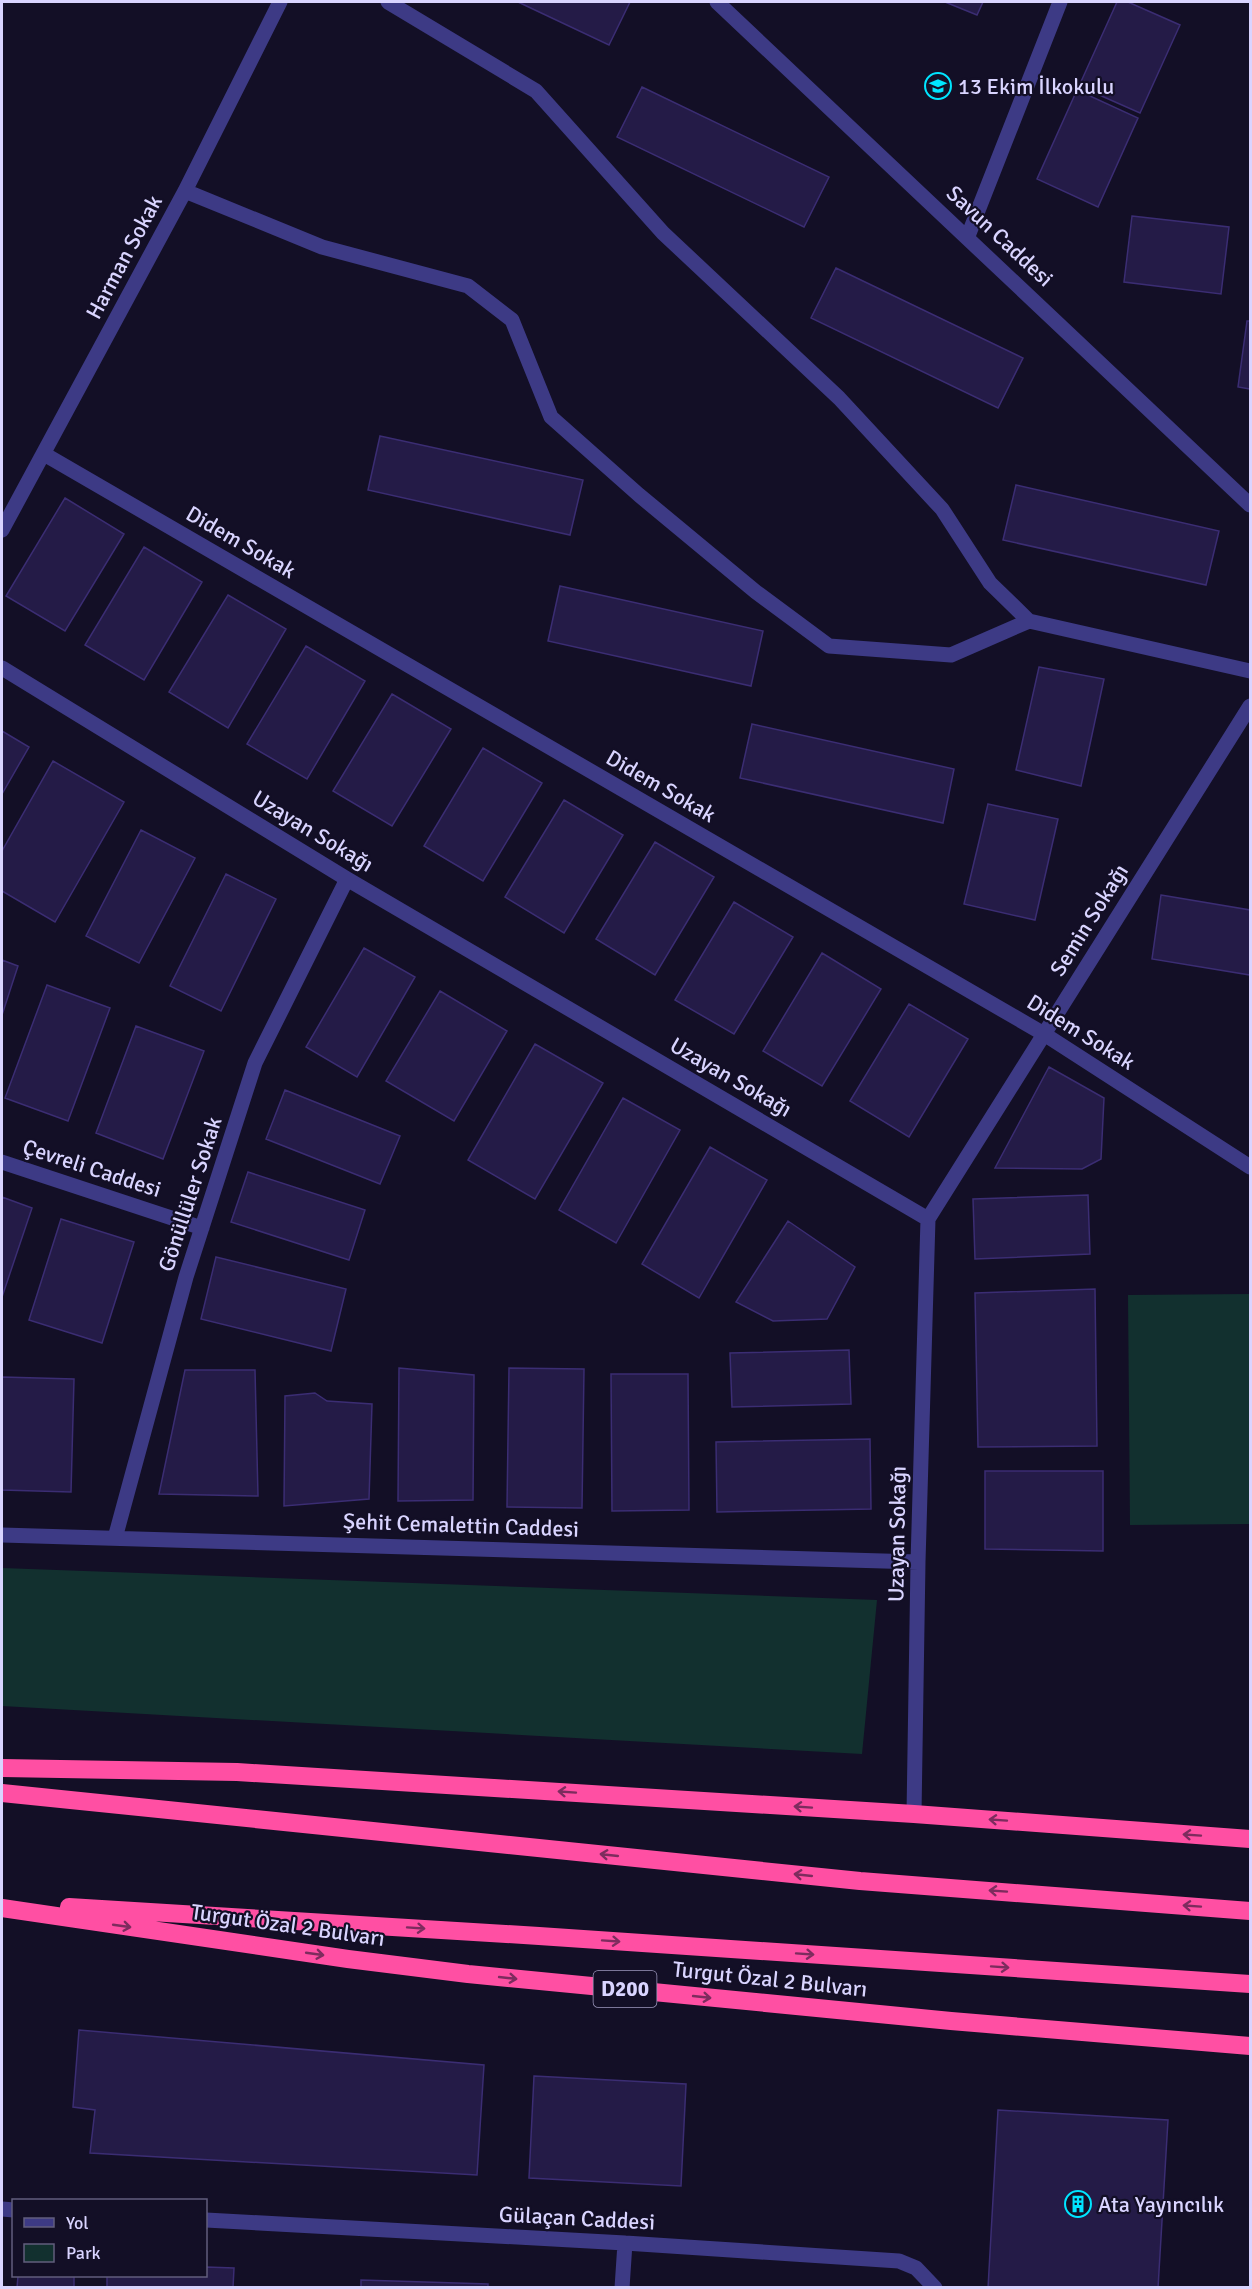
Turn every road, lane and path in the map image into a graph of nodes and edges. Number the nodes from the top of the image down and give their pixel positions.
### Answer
1 (280, 2) edge
2 (388, 2) edge
3 (717, 2) edge
4 (1060, 2) edge
5 (186, 191) junction
6 (968, 236) junction
7 (44, 454) junction
8 (1251, 506) edge
9 (2, 530) edge
10 (1029, 621) junction
11 (2, 668) edge
12 (1251, 671) edge
13 (1251, 706) edge
14 (347, 879) junction
15 (1044, 1034) junction
16 (2, 1162) edge
17 (1251, 1167) edge
18 (928, 1219) junction
19 (202, 1228) junction
20 (2, 1535) edge
21 (116, 1538) junction
22 (918, 1562) junction
23 (2, 1768) edge
24 (2, 1793) edge
25 (914, 1814) junction
26 (1251, 1839) edge
27 (2, 1903) edge
28 (2, 1908) edge
29 (1251, 1911) edge
30 (1251, 1984) edge
31 (1251, 2046) edge
32 (207, 2220) edge
33 (624, 2243) junction
34 (622, 2288) edge
35 (935, 2288) edge

1 - 5 street, Harman Sokak
2 - 10 street
3 - 6 street, Savun Caddesi
4 - 6 street
5 - 7 street, Harman Sokak
5 - 10 street
6 - 8 street, Savun Caddesi
7 - 9 street, Harman Sokak
7 - 15 street, Didem Sokak
10 - 12 street
11 - 14 street, Uzayan Sokağı
13 - 15 street, Semin Sokağı
14 - 18 street, Uzayan Sokağı
14 - 19 street, Gönüllüler Sokak
15 - 17 street, Didem Sokak
15 - 18 street, Semin Sokağı
16 - 19 street, Çevreli Caddesi
18 - 22 street, Uzayan Sokağı
19 - 21 street, Gönüllüler Sokak
20 - 21 street, Şehit Cemalettin Caddesi
21 - 22 street, Şehit Cemalettin Caddesi
22 - 25 street, Uzayan Sokağı
25 -> 23 highway
29 -> 24 highway
26 -> 25 highway
27 -> 30 highway, Turgut Özal 2 Bulvarı / D200
28 -> 31 highway, Turgut Özal 2 Bulvarı / D200
32 - 33 street, Gülaçan Caddesi
33 - 34 street
33 - 35 street, Gülaçan Caddesi

